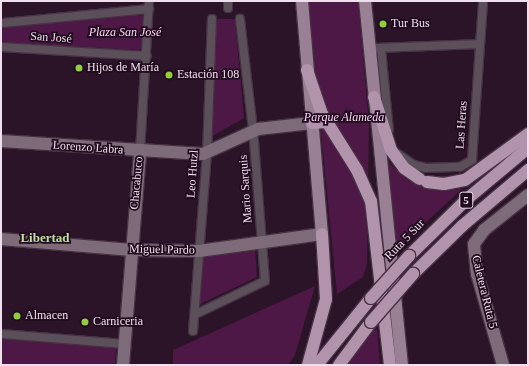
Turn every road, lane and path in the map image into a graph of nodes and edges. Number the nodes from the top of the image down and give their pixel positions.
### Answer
1 (302, 1) edge
2 (365, 1) edge
3 (483, 1) edge
4 (149, 5) edge
5 (212, 19) dead end
6 (240, 19) dead end
7 (3, 23) dead end
8 (480, 44) junction
9 (1, 47) edge
10 (375, 48) junction
11 (147, 56) junction
12 (307, 70) junction
13 (374, 97) junction
14 (326, 122) junction
15 (312, 123) junction
16 (253, 130) junction
17 (528, 134) edge
18 (1, 141) edge
19 (528, 148) edge
20 (140, 152) junction
21 (207, 154) junction
22 (528, 170) edge
23 (528, 195) edge
24 (322, 234) junction
25 (1, 239) edge
26 (262, 241) junction
27 (132, 250) junction
28 (199, 251) junction
29 (196, 314) junction
30 (193, 331) dead end
31 (1, 334) edge
32 (124, 344) junction
33 (123, 365) edge
34 (308, 365) edge
35 (317, 365) edge
36 (339, 365) edge
37 (390, 365) edge
38 (402, 365) edge
39 (503, 365) edge

1 - 12 main road
2 - 10 main road
3 - 8 street, Las Heras
4 - 7 street, San José
4 - 11 street, Chacabuco
5 - 21 street, Leo Hutzl
6 - 16 street, Mario Sarquis
8 - 10 street
8 - 10 street, Las Heras
9 - 11 street, San José
10 - 13 main road
11 - 20 street, Chacabuco
12 - 14 highway
12 - 15 main road
13 - 17 highway
13 - 38 main road
14 - 15 highway
14 - 37 highway
15 - 16 main road, Lorenzo Labra
15 - 24 main road
16 - 21 main road, Lorenzo Labra
16 - 26 street, Mario Sarquis
18 - 20 main road, Lorenzo Labra
19 - 35 highway, Ruta 5 Sur / 5, bridge
20 - 21 main road, Lorenzo Labra
20 - 27 main road, Chacabuco
21 - 28 street, Leo Hutzl
22 - 36 highway, 5, bridge
23 - 39 main road, Caletera Ruta 5
24 - 26 main road, Miguel Pardo
24 - 34 highway
25 - 27 main road, Miguel Pardo
26 - 28 main road, Miguel Pardo
26 - 29 street, Mario Sarquis
27 - 28 main road, Miguel Pardo
27 - 32 main road, Chacabuco
28 - 29 street, Leo Hutzl
29 - 30 street, Leo Hutzl
31 - 32 street
32 - 33 main road, Chacabuco

